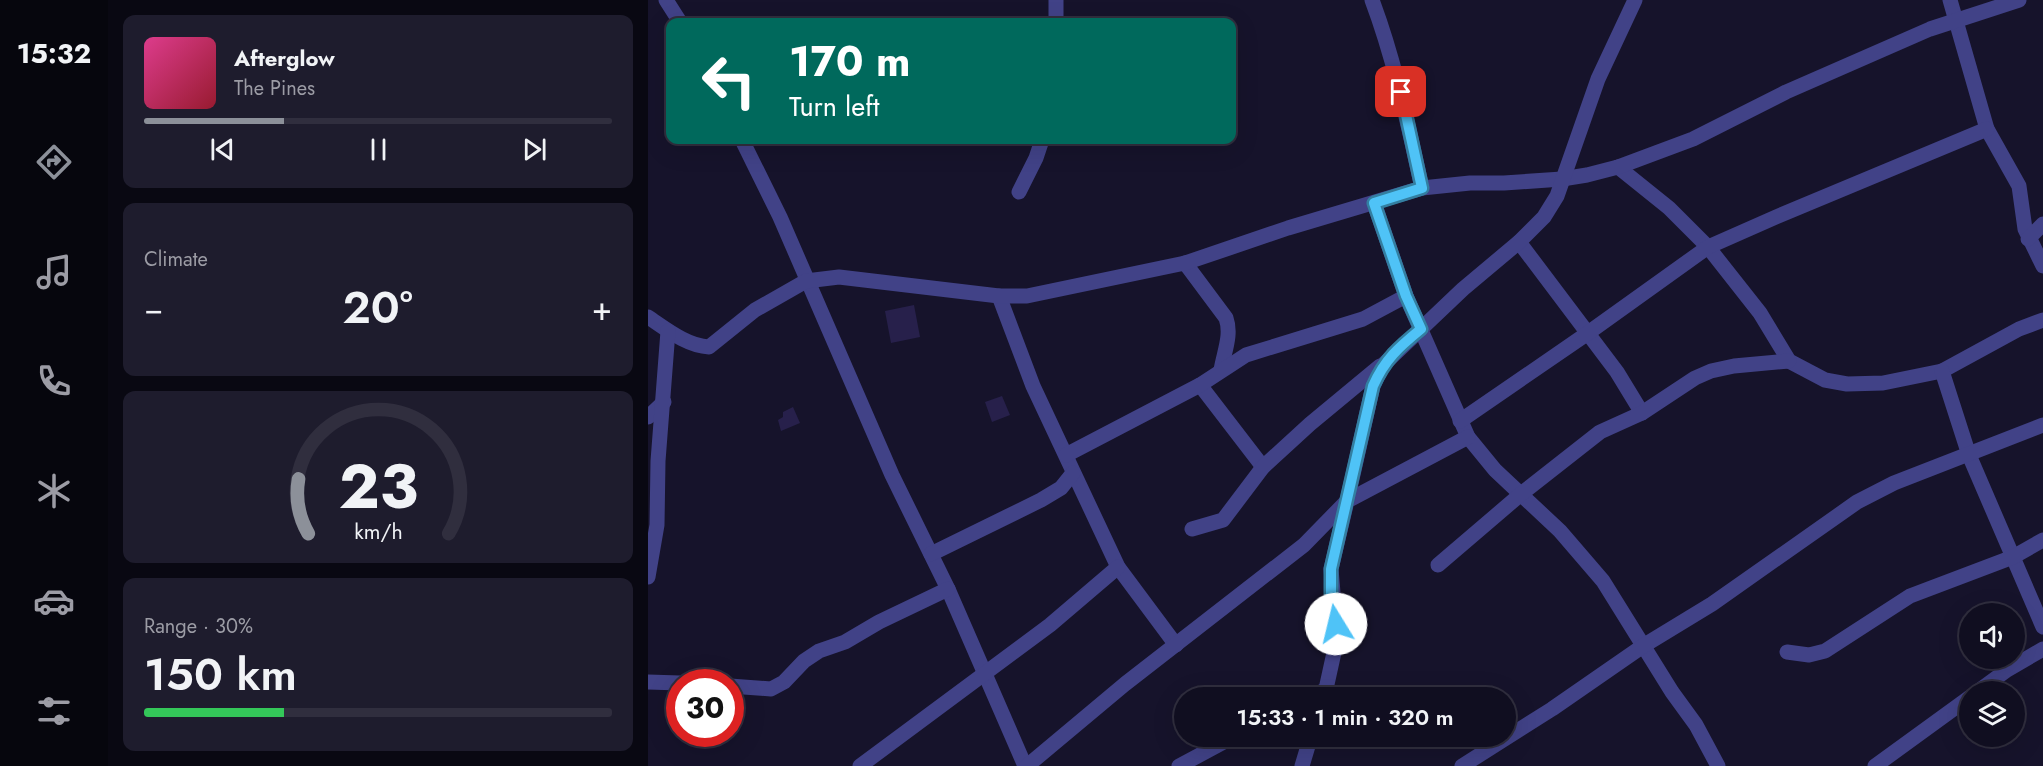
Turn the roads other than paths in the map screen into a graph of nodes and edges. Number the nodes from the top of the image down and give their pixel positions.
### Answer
1 (666, 0) edge
2 (1056, 0) edge
3 (1372, 0) edge
4 (1635, 0) edge
5 (1950, 0) edge
6 (2019, 0) edge
7 (677, 18) edge
8 (1056, 18) edge
9 (1956, 20) junction
10 (1987, 129) junction
11 (744, 144) edge
12 (1041, 144) edge
13 (1618, 167) junction
14 (1562, 179) junction
15 (1422, 188) junction
16 (1018, 192) dead end
17 (1374, 203) junction
18 (2043, 224) edge
19 (2028, 239) junction
20 (1519, 242) junction
21 (1708, 247) junction
22 (1185, 263) junction
23 (2043, 266) edge
24 (806, 281) junction
25 (999, 296) junction
26 (1406, 296) junction
27 (648, 317) edge
28 (2043, 320) edge
29 (1421, 329) junction
30 (668, 331) junction
31 (1588, 333) junction
32 (1789, 361) junction
33 (1383, 364) junction
34 (1221, 370) junction
35 (1942, 371) junction
36 (1200, 386) junction
37 (664, 402) junction
38 (1641, 413) junction
39 (648, 417) edge
40 (1460, 421) junction
41 (2043, 425) edge
42 (1468, 436) junction
43 (1066, 454) junction
44 (1969, 455) junction
45 (1263, 467) junction
46 (1073, 472) junction
47 (1062, 488) junction
48 (1081, 489) junction
49 (1521, 494) junction
50 (1347, 501) junction
51 (1192, 530) dead end
52 (2043, 540) edge
53 (931, 554) junction
54 (2013, 557) junction
55 (1438, 565) dead end
56 (1118, 567) junction
57 (648, 577) edge
58 (948, 589) junction
59 (2043, 627) edge
60 (1176, 645) junction
61 (1643, 646) junction
62 (2043, 649) edge
63 (1787, 652) dead end
64 (985, 673) junction
65 (1992, 681) edge
66 (648, 682) edge
67 (666, 683) edge
68 (744, 687) edge
69 (1326, 687) edge
70 (1959, 705) edge
71 (1215, 747) edge
72 (1308, 747) edge
73 (1034, 764) edge
74 (860, 766) edge
75 (1179, 766) edge
76 (1302, 766) edge
77 (1462, 766) edge
78 (1718, 766) edge
79 (1875, 766) edge

1 - 7 street
2 - 8 street
3 - 15 street
4 - 14 street
5 - 9 street
6 - 9 street
9 - 10 street
9 - 13 street
10 - 19 street
10 - 21 street
11 - 24 street
12 - 16 street
13 - 14 street
13 - 21 street
14 - 15 street
14 - 20 street
15 - 17 street
17 - 22 street
17 - 26 street
18 - 19 street
19 - 23 street
20 - 29 street
20 - 31 street
21 - 31 street
21 - 32 street
22 - 25 street
22 - 34 street
24 - 25 street
24 - 30 street
24 - 53 street
25 - 43 street
26 - 29 street
26 - 34 street
27 - 30 street
28 - 35 street
29 - 33 street
29 - 40 street
30 - 37 street
31 - 38 street
31 - 40 street
32 - 35 street
32 - 38 street
33 - 45 street
33 - 50 street
34 - 36 street
35 - 44 street
36 - 43 street
36 - 45 street
37 - 39 street
37 - 57 street
38 - 49 street
40 - 42 street
41 - 44 street
42 - 49 street
42 - 50 street
43 - 46 street
44 - 54 street
44 - 61 street
45 - 51 street
46 - 47 street
46 - 48 street
47 - 48 street
47 - 53 street
48 - 56 street
49 - 55 street
49 - 61 street
50 - 60 street
50 - 69 street
52 - 54 street
53 - 58 street
54 - 59 street
54 - 63 street
56 - 60 street
56 - 64 street
58 - 64 street
58 - 68 street
60 - 73 street
61 - 77 street
61 - 78 street
62 - 65 street
64 - 73 street
64 - 74 street
66 - 67 street
70 - 79 street
71 - 75 street
72 - 76 street

